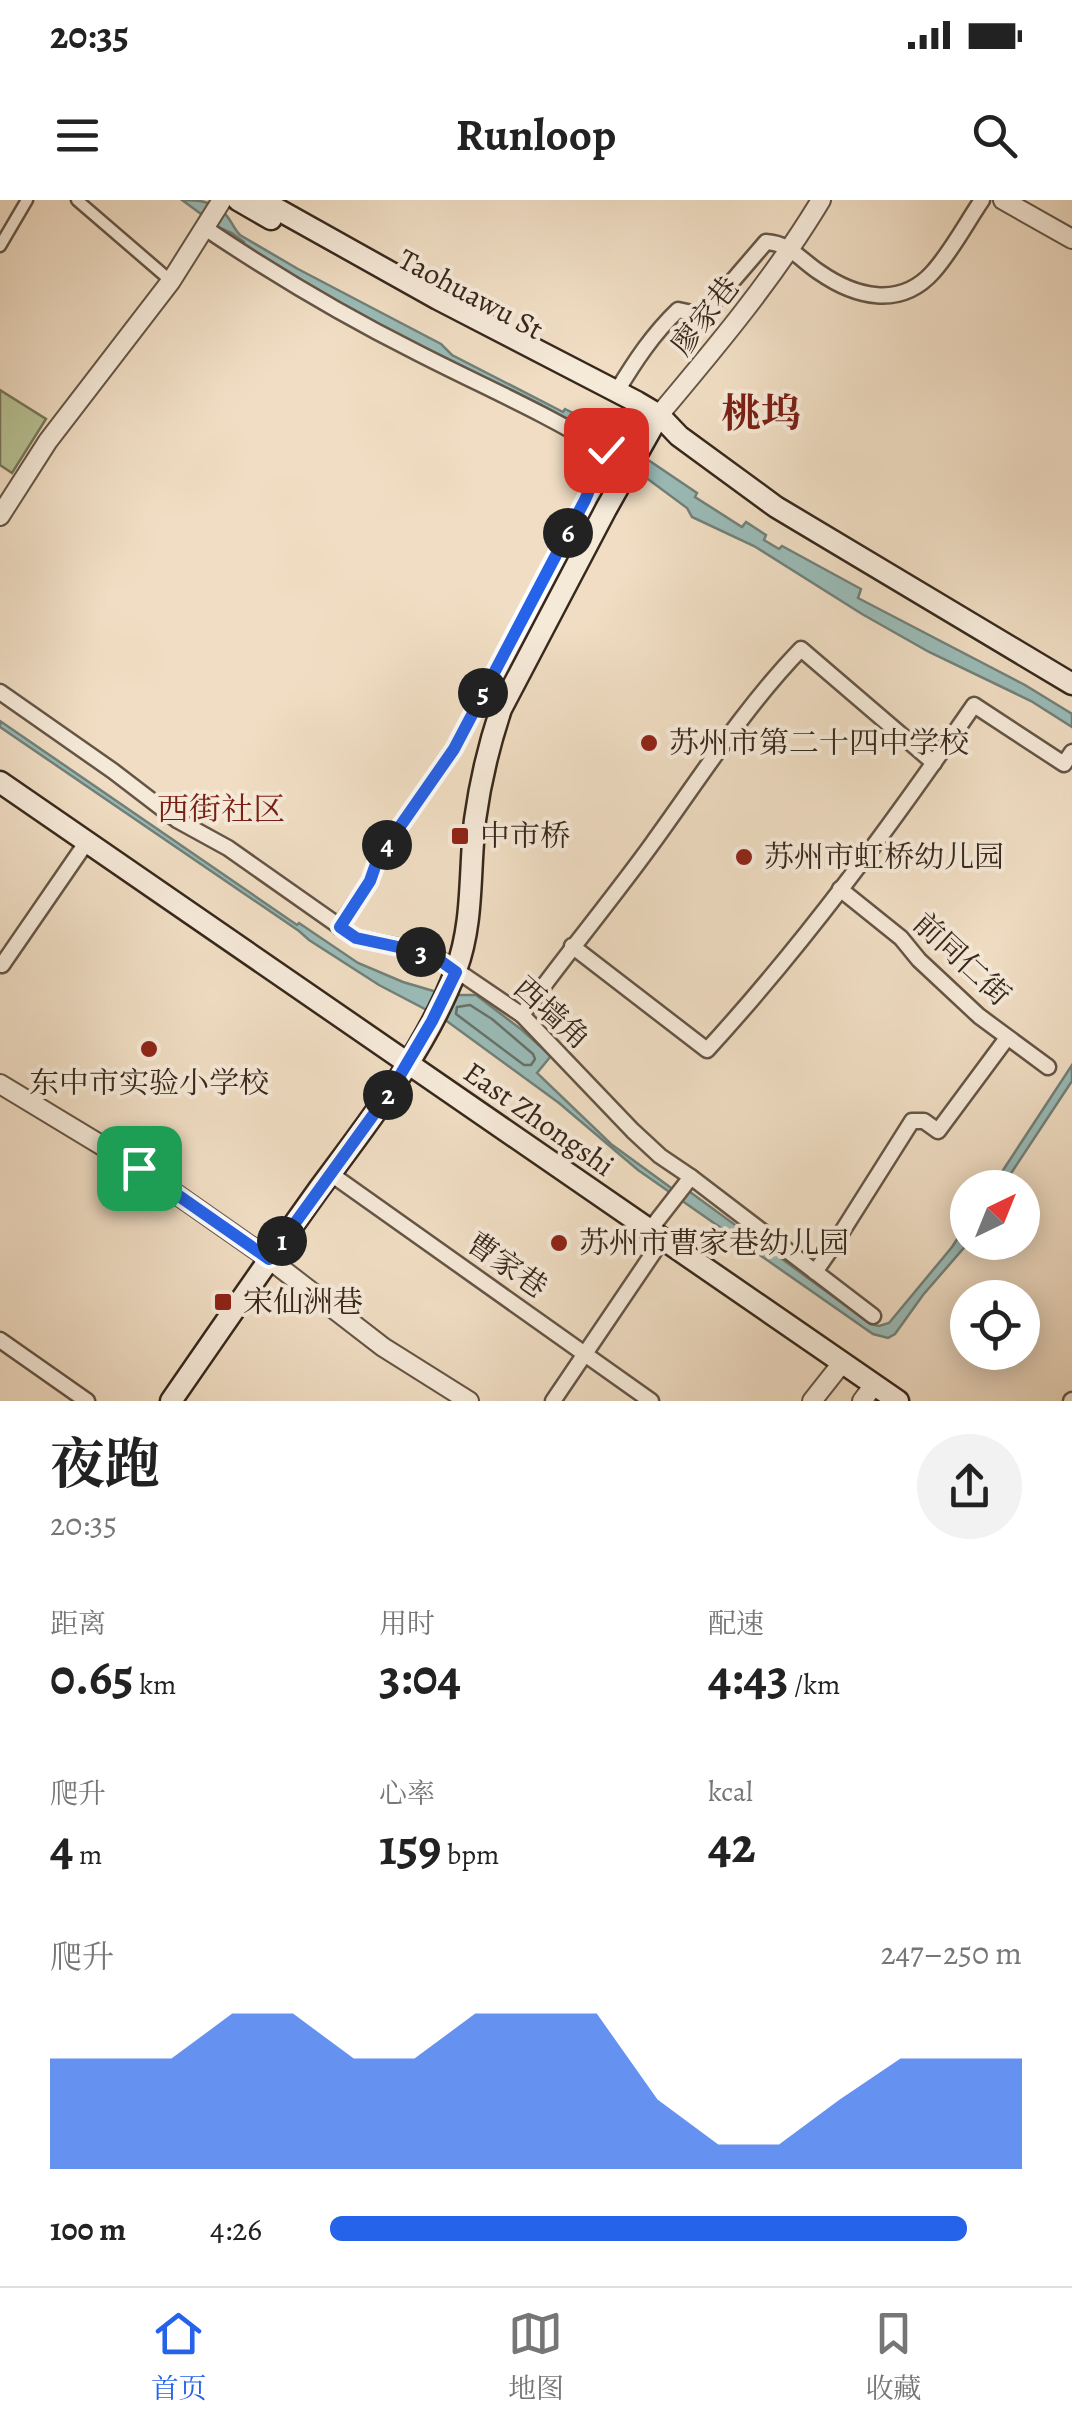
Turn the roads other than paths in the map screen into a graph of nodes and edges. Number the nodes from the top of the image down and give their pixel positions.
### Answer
1 (27, 200) edge
2 (77, 200) edge
3 (227, 200) edge
4 (261, 200) edge
5 (821, 200) edge
6 (982, 200) edge
7 (1003, 200) edge
8 (206, 226) junction
9 (1072, 239) edge
10 (0, 246) edge
11 (791, 249) junction
12 (170, 280) junction
13 (617, 391) junction
14 (652, 427) junction
15 (0, 516) edge
16 (1072, 684) edge
17 (0, 692) edge
18 (1072, 752) edge
19 (934, 763) junction
20 (0, 782) edge
21 (86, 843) junction
22 (840, 889) junction
23 (340, 927) junction
24 (572, 946) junction
25 (0, 964) edge
26 (453, 978) junction
27 (522, 1015) junction
28 (1007, 1038) junction
29 (408, 1064) junction
30 (1048, 1068) dead end
31 (0, 1084) edge
32 (331, 1174) junction
33 (689, 1180) junction
34 (655, 1235) junction
35 (269, 1259) junction
36 (814, 1272) junction
37 (873, 1316) dead end
38 (0, 1340) edge
39 (585, 1353) junction
40 (842, 1363) junction
41 (868, 1393) edge
42 (87, 1401) edge
43 (171, 1401) edge
44 (469, 1401) edge
45 (553, 1401) edge
46 (652, 1401) edge
47 (812, 1401) edge
48 (898, 1401) edge

1 - 10 street
2 - 12 street
3 - 8 street
3 - 14 main road, Taohuawu St
4 - 13 main road, Taohuawu St
5 - 11 street, 廖家巷
6 - 11 street
7 - 9 street
8 - 12 street
8 - 23 street
11 - 13 street, 廖家巷
11 - 14 street, 廖家巷
12 - 15 street
13 - 14 main road, Taohuawu St
14 - 16 main road, Taohuawu St
14 - 26 main road
17 - 23 street, 西墙角
18 - 19 street
19 - 22 street
19 - 24 street
20 - 21 main road, East Zhongshi
21 - 25 street
21 - 29 main road, East Zhongshi
22 - 24 street
22 - 28 street, 前同仁街
23 - 26 street, 西墙角
24 - 27 street
26 - 27 street, 西墙角
26 - 29 main road
27 - 33 street, 西墙角
28 - 30 street, 前同仁街
28 - 36 street
29 - 32 main road
29 - 34 main road, East Zhongshi
31 - 35 street
32 - 35 main road
32 - 39 street, 曹家巷
33 - 34 street
33 - 36 street, 西墙角
34 - 39 street
34 - 40 main road, East Zhongshi
35 - 43 main road
35 - 44 street
36 - 37 street, 西墙角
38 - 42 street
39 - 45 street
39 - 46 street, 曹家巷
40 - 41 main road, East Zhongshi
40 - 47 street
41 - 48 main road, East Zhongshi

